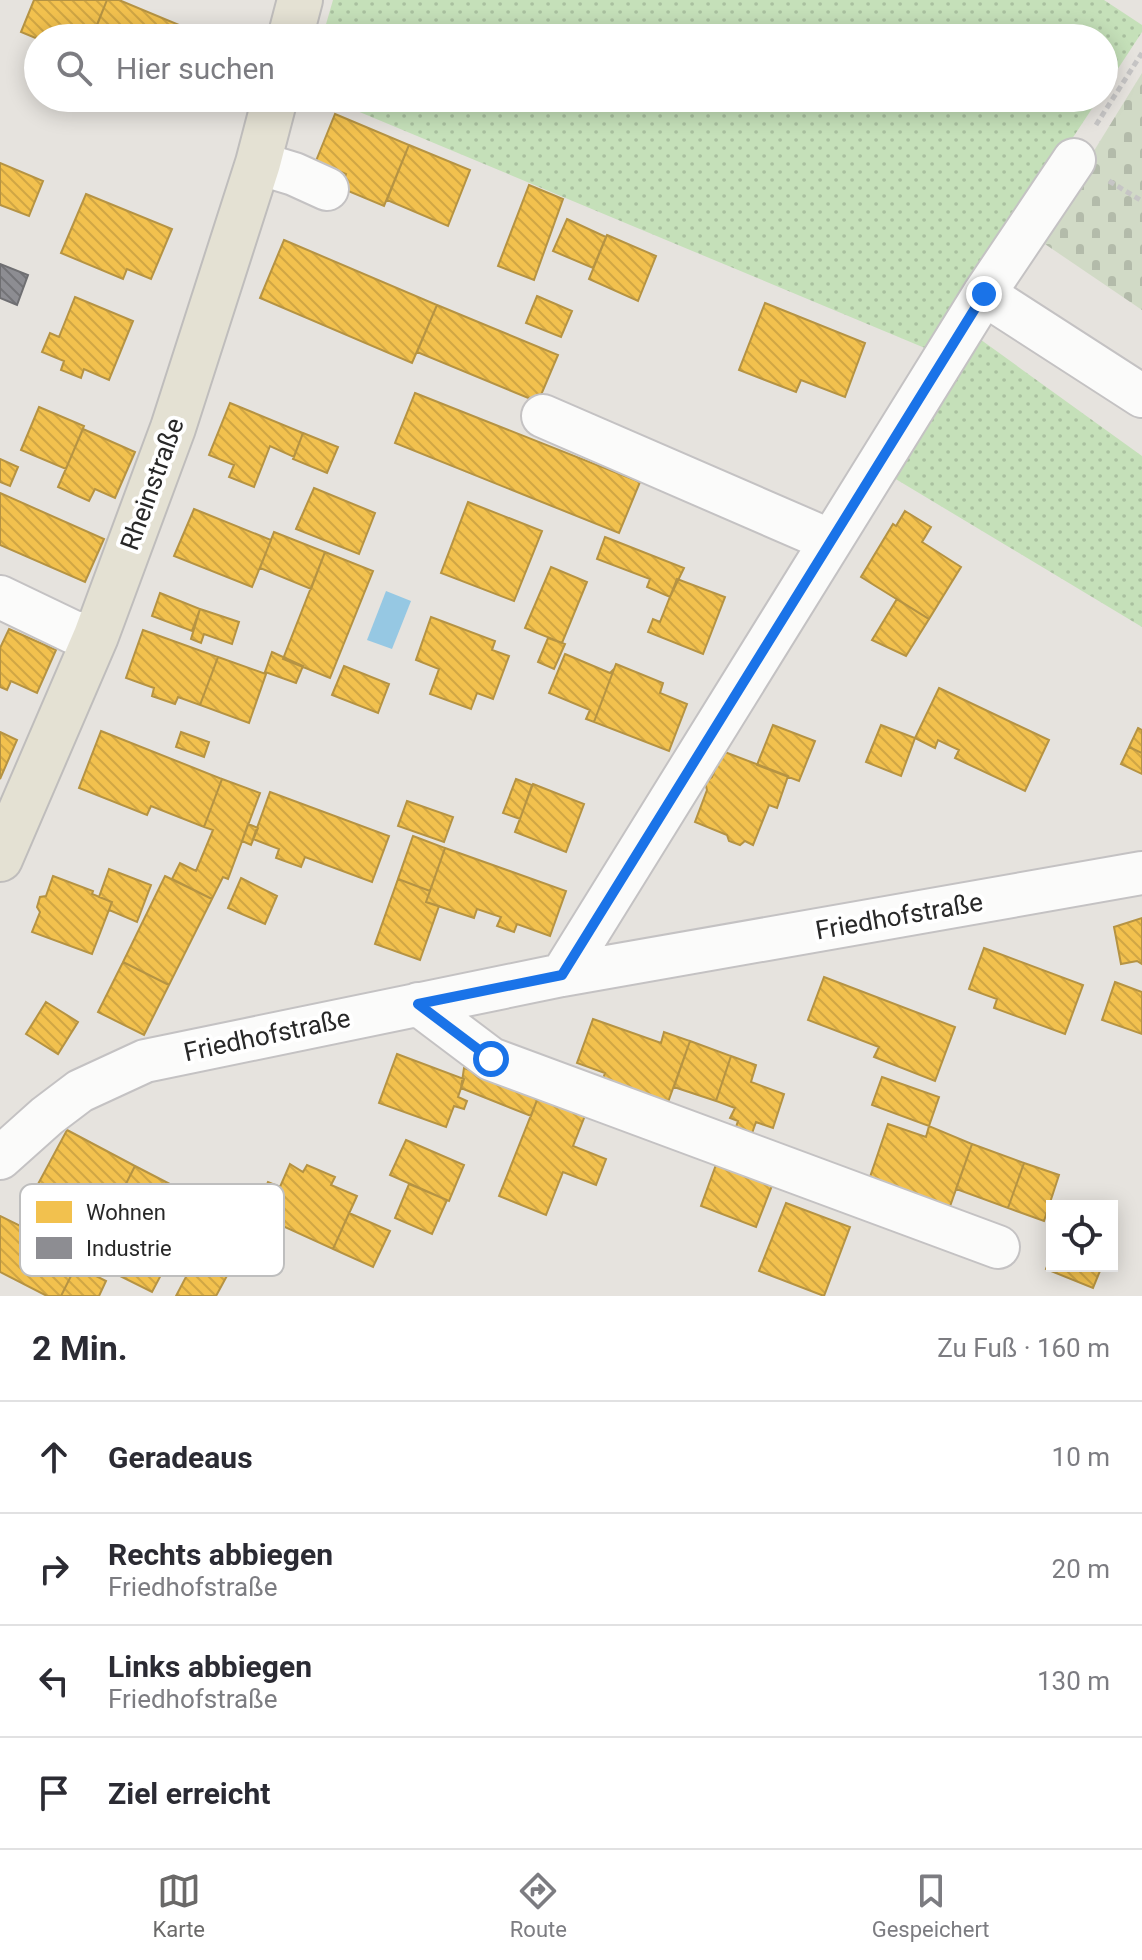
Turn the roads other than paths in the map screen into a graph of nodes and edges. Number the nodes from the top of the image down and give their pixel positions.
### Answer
1 (300, 0) edge
2 (294, 24) edge
3 (271, 112) edge
4 (1074, 160) road end
5 (258, 163) junction
6 (327, 189) dead end
7 (984, 294) junction
8 (1142, 396) edge
9 (543, 416) dead end
10 (831, 541) junction
11 (0, 597) edge
12 (96, 636) junction
13 (0, 859) edge
14 (1142, 873) edge
15 (562, 975) junction
16 (418, 1004) junction
17 (0, 1158) edge
18 (998, 1247) dead end

1 - 2 main road
3 - 5 main road, Rheinstraße
4 - 7 street
5 - 6 street
5 - 12 main road, Rheinstraße
7 - 8 street
7 - 10 street
9 - 10 street
10 - 15 street
11 - 12 street
12 - 13 main road, Rheinstraße
14 - 15 street, Friedhofstraße
15 - 16 street, Friedhofstraße
16 - 17 street, Friedhofstraße
16 - 18 street

